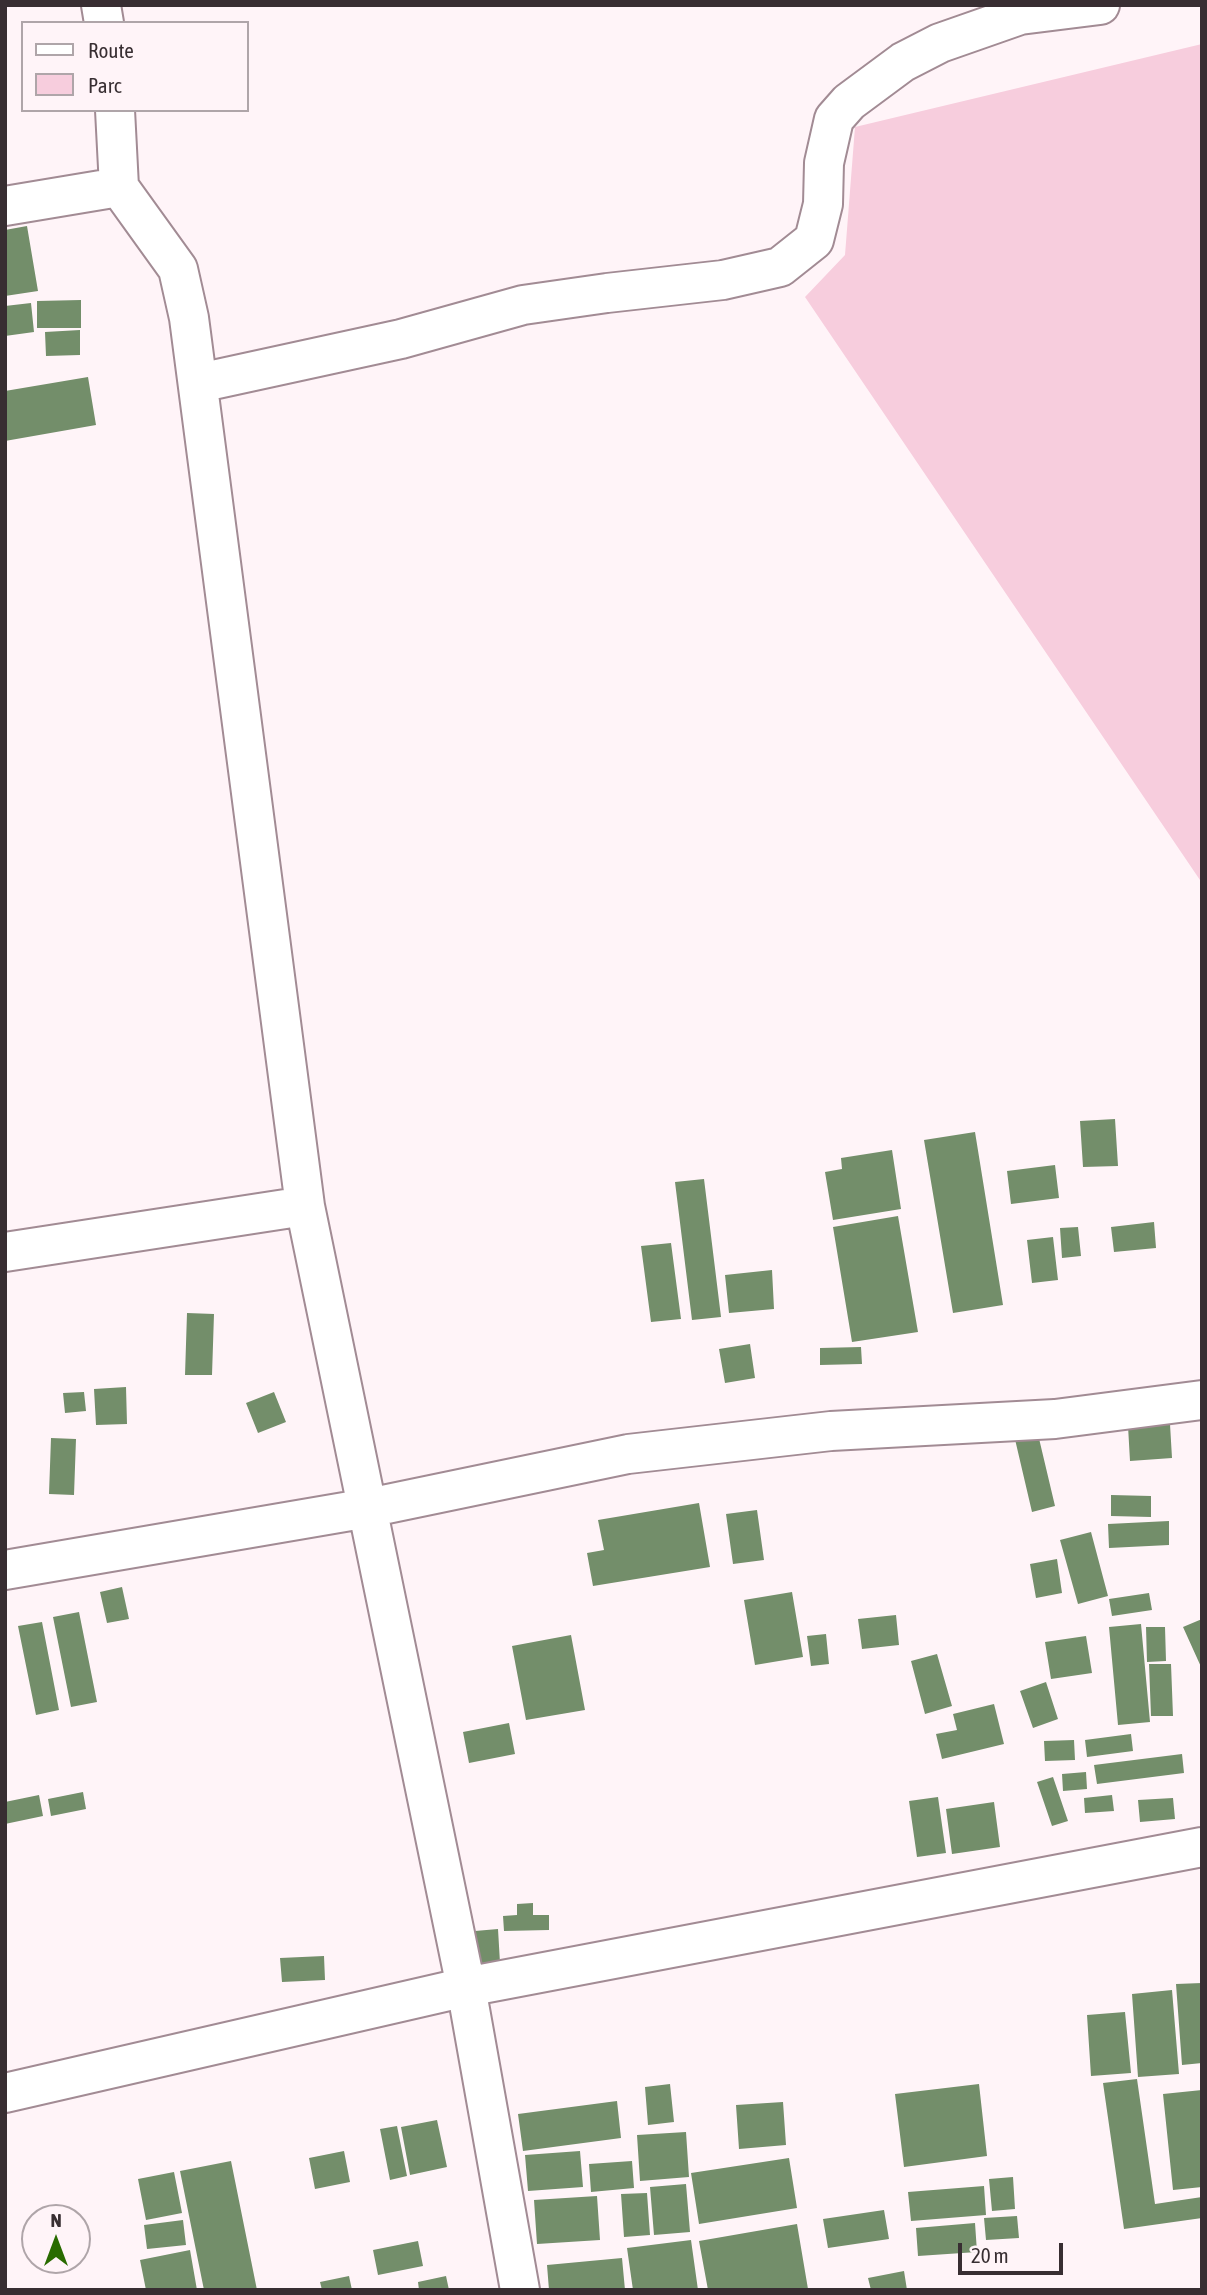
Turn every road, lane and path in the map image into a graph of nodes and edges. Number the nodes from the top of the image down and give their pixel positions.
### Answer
1 (1100, 5) edge
2 (1013, 10) edge
3 (115, 112) edge
4 (118, 187) junction
5 (5, 206) edge
6 (199, 383) junction
7 (304, 1206) junction
8 (5, 1252) edge
9 (1202, 1400) edge
10 (368, 1508) junction
11 (5, 1570) edge
12 (1202, 1847) edge
13 (466, 1987) junction
14 (5, 2093) edge
15 (520, 2290) edge

1 - 2 street
2 - 6 street
3 - 4 street
4 - 5 street
4 - 6 street
6 - 7 street
7 - 8 street
7 - 10 street
9 - 10 street
10 - 11 street
10 - 13 street
12 - 13 street
13 - 14 street
13 - 15 street

